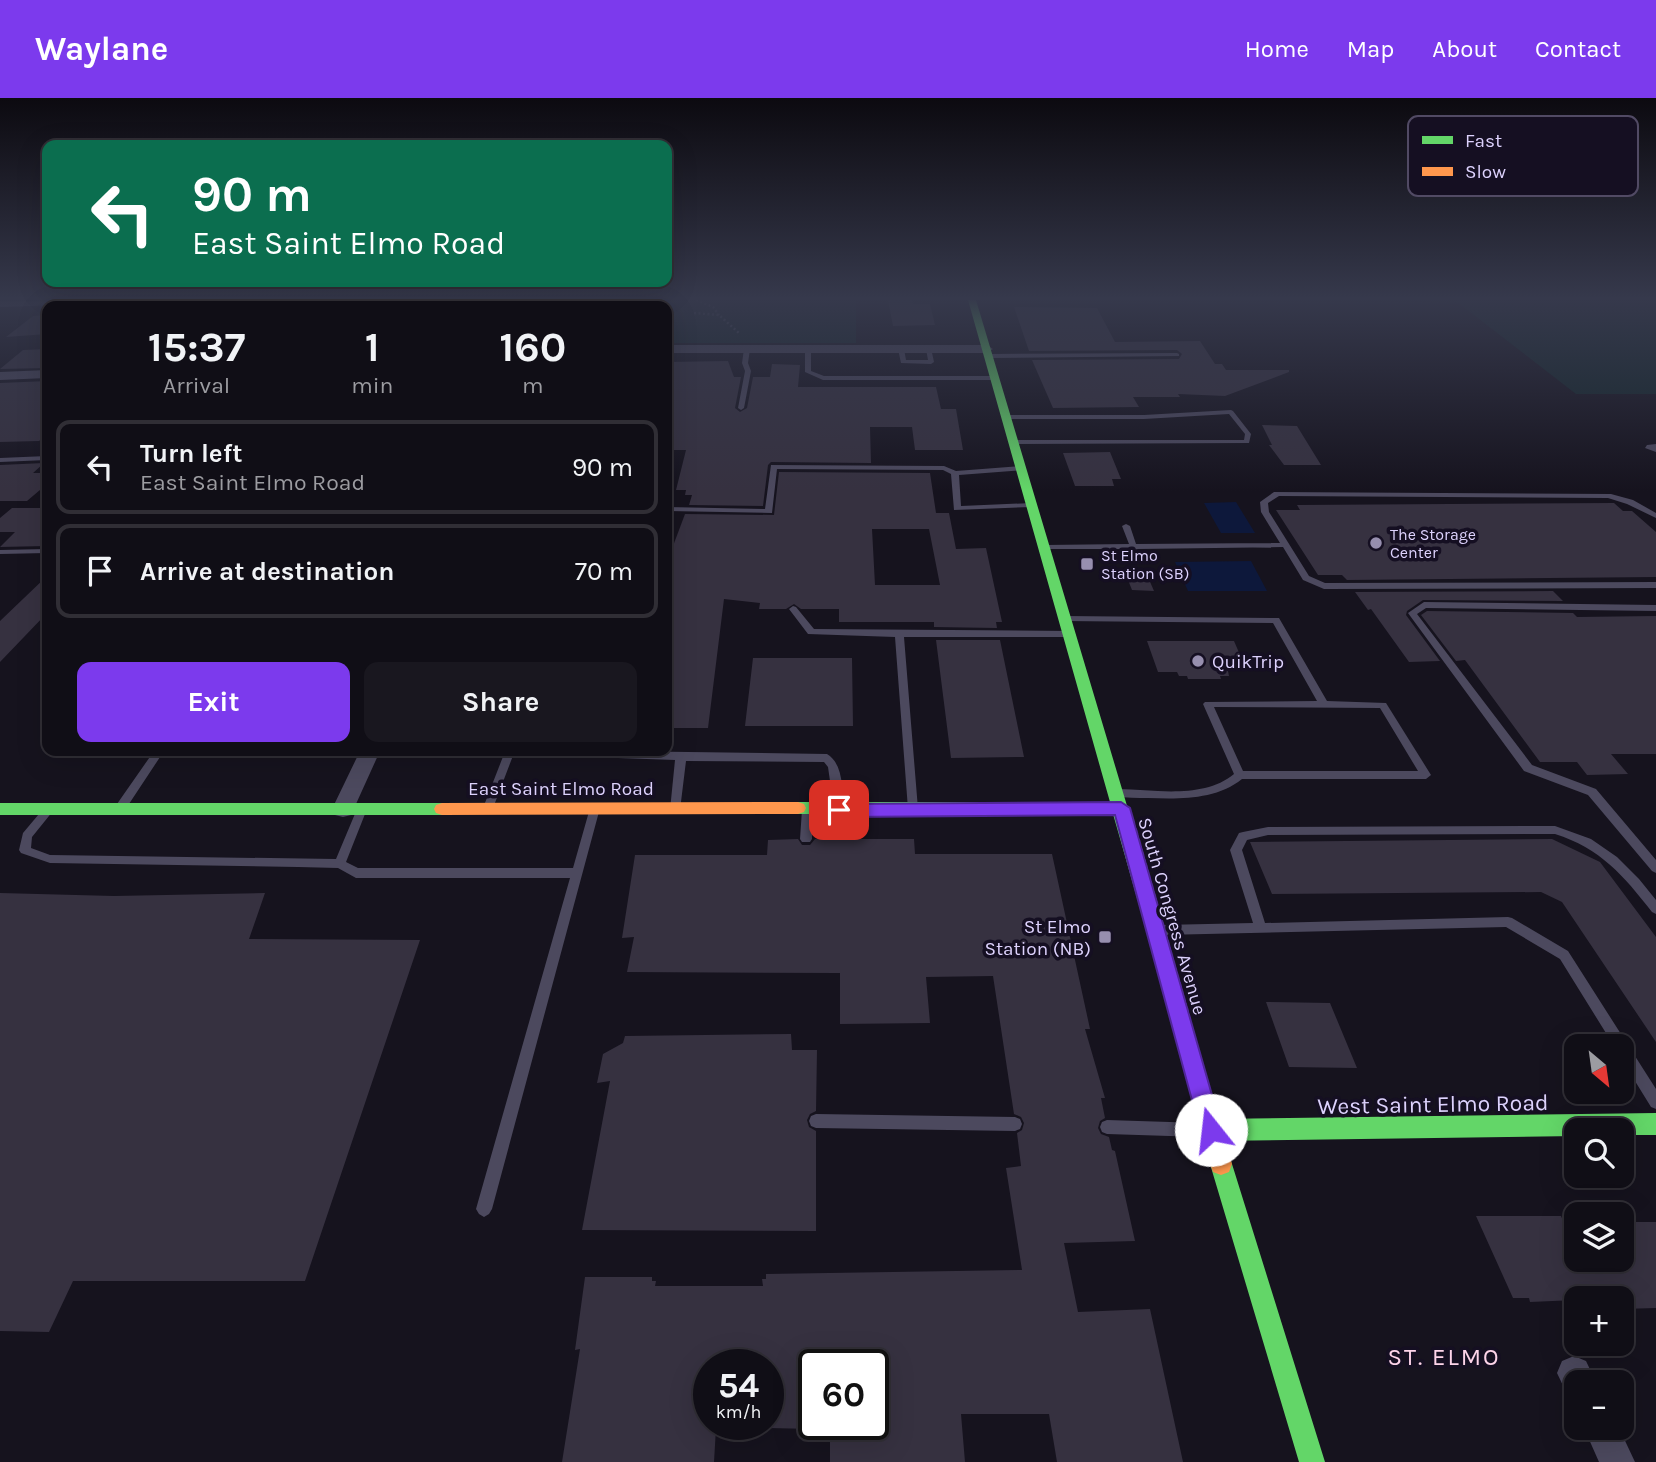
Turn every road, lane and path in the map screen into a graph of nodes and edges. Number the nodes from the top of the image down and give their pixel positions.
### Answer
1 (745, 364) edge
2 (808, 364) edge
3 (903, 364) edge
4 (991, 364) edge
5 (42, 374) edge
6 (0, 376) edge
7 (906, 378) junction
8 (995, 378) junction
9 (741, 408) dead end
10 (1006, 417) junction
11 (1014, 442) junction
12 (42, 458) edge
13 (0, 460) edge
14 (1021, 468) junction
15 (955, 473) junction
16 (1032, 505) junction
17 (672, 509) edge
18 (1656, 516) edge
19 (1126, 526) dead end
20 (1286, 545) junction
21 (1044, 547) junction
22 (1134, 548) junction
23 (42, 551) edge
24 (0, 552) edge
25 (1656, 584) edge
26 (1656, 608) edge
27 (793, 609) dead end
28 (1067, 627) junction
29 (899, 634) junction
30 (1324, 705) junction
31 (156, 756) edge
32 (369, 756) edge
33 (508, 756) edge
34 (660, 756) edge
35 (681, 757) junction
36 (1240, 775) junction
37 (1119, 801) junction
38 (488, 808) junction
39 (595, 808) junction
40 (0, 809) edge
41 (50, 809) junction
42 (119, 809) junction
43 (353, 809) junction
44 (913, 809) junction
45 (676, 810) junction
46 (807, 810) junction
47 (839, 810) junction
48 (806, 839) dead end
49 (340, 864) junction
50 (1656, 868) edge
51 (577, 873) junction
52 (1656, 909) edge
53 (1260, 928) junction
54 (1155, 930) junction
55 (1614, 1034) edge
56 (1634, 1066) edge
57 (1656, 1102) edge
58 (816, 1121) dead end
59 (1015, 1124) dead end
60 (1656, 1124) edge
61 (1107, 1127) dead end
62 (1211, 1130) junction
63 (484, 1209) dead end
64 (1607, 1440) edge
65 (1312, 1462) edge
66 (1617, 1462) edge

1 - 9 lane
2 - 7 lane
3 - 7 lane
4 - 8 main road, South Congress Avenue
5 - 6 street
7 - 8 lane
8 - 10 main road, South Congress Avenue
10 - 11 main road, South Congress Avenue
10 - 11 lane
11 - 14 main road, South Congress Avenue
12 - 13 lane
14 - 15 lane
14 - 16 main road, South Congress Avenue
15 - 16 lane
15 - 17 lane
16 - 21 main road, South Congress Avenue
18 - 20 lane
19 - 22 lane
20 - 22 lane
20 - 25 lane
21 - 22 lane
21 - 28 main road, South Congress Avenue
23 - 24 lane
26 - 50 lane
27 - 29 lane
28 - 29 lane
28 - 30 lane
28 - 37 main road, South Congress Avenue
29 - 44 lane
30 - 36 lane
30 - 36 lane
31 - 42 lane
32 - 43 street
33 - 38 lane
34 - 35 lane
35 - 45 lane
35 - 47 lane
36 - 37 lane
37 - 44 main road, East Saint Elmo Road
37 - 54 main road, South Congress Avenue
38 - 39 main road, East Saint Elmo Road
38 - 43 main road, East Saint Elmo Road
39 - 45 main road, East Saint Elmo Road
39 - 51 lane
40 - 41 main road, East Saint Elmo Road
41 - 42 main road, East Saint Elmo Road
41 - 49 lane
42 - 43 main road, East Saint Elmo Road
43 - 49 lane
44 - 47 main road, East Saint Elmo Road
45 - 46 main road, East Saint Elmo Road
46 - 47 main road, East Saint Elmo Road
46 - 48 lane
49 - 51 lane
51 - 63 lane
52 - 53 lane
53 - 54 lane
53 - 55 lane
54 - 62 main road, South Congress Avenue
56 - 57 lane
58 - 59 lane
60 - 62 main road, West Saint Elmo Road
61 - 62 lane
62 - 65 main road, South Congress Avenue
64 - 66 street

